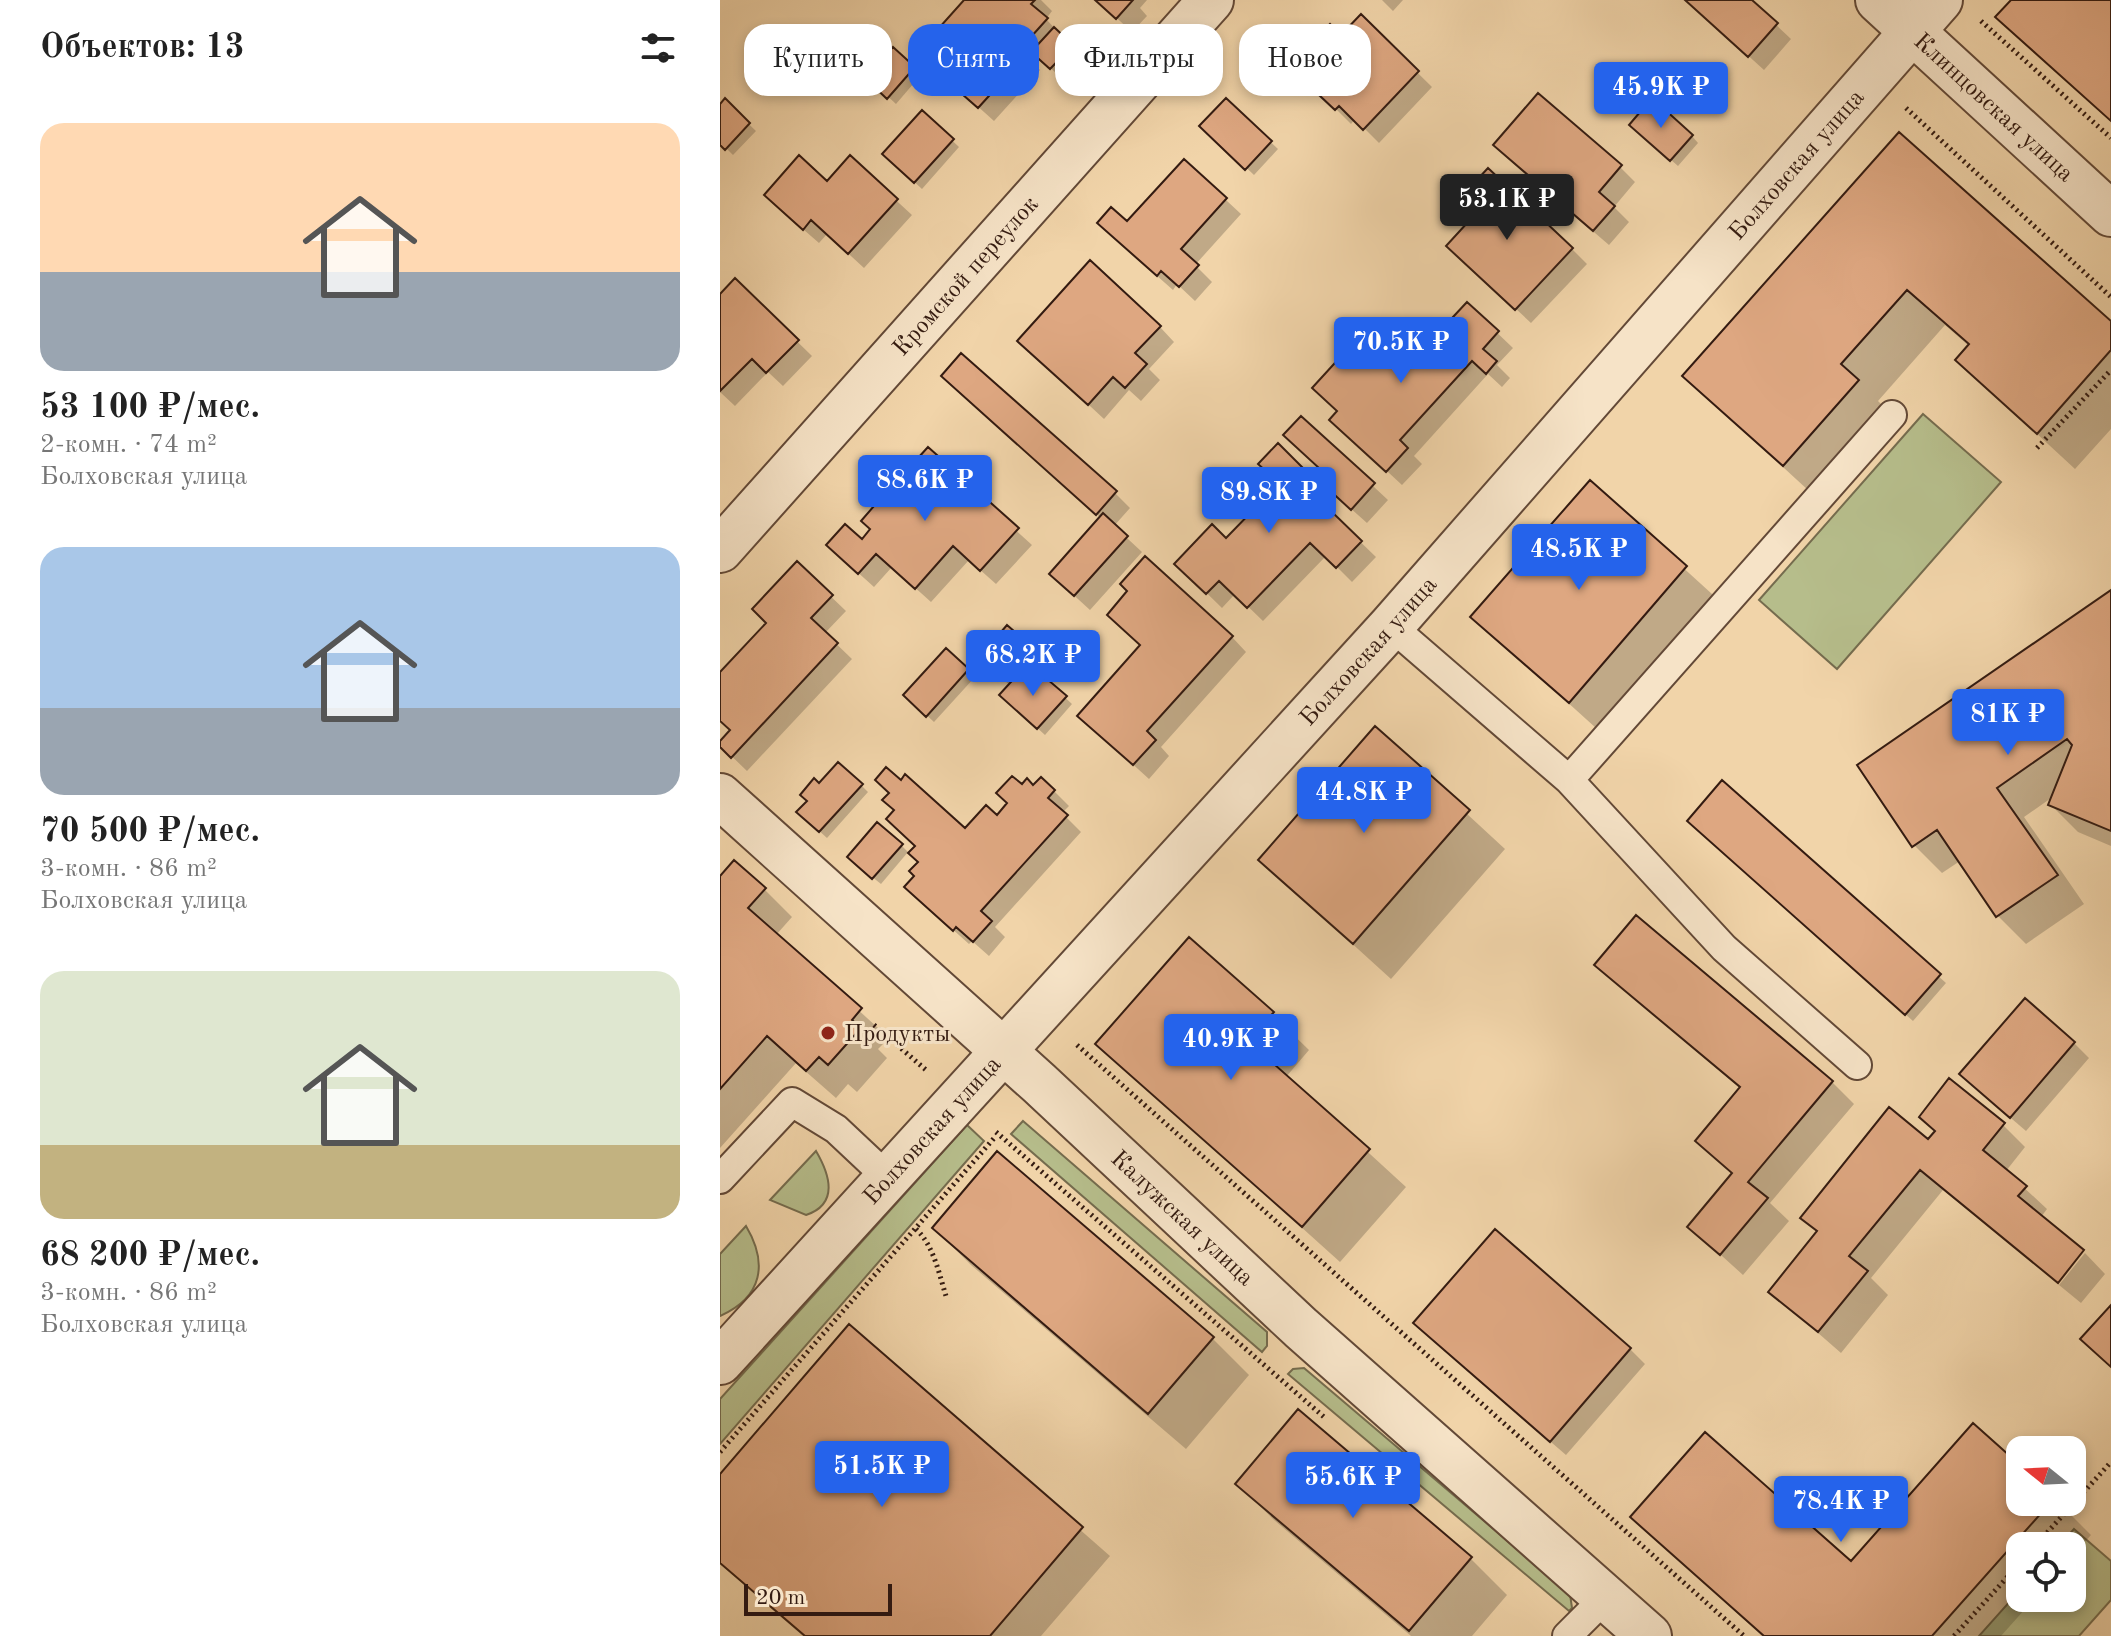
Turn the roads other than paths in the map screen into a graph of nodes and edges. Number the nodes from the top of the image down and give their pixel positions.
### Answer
1 (1211, 0) edge
2 (1878, 0) edge
3 (1940, 14) edge
4 (2111, 214) edge
5 (1892, 415) dead end
6 (720, 550) edge
7 (1391, 626) junction
8 (1569, 780) junction
9 (720, 796) edge
10 (1004, 1052) junction
11 (1857, 1065) dead end
12 (886, 1176) junction
13 (720, 1179) edge
14 (720, 1362) edge
15 (1606, 1597) junction
16 (1567, 1636) edge
17 (1649, 1636) edge

1 - 6 street, Кромской переулок
2 - 3 street, Клинцовская улица
3 - 4 street, Клинцовская улица
3 - 7 street, Болховская улица
5 - 8 lane
7 - 8 lane
7 - 10 street, Болховская улица
8 - 11 lane
9 - 10 street, Калужская улица
10 - 12 street, Болховская улица
10 - 15 street, Калужская улица
12 - 13 lane
12 - 14 street, Болховская улица
15 - 16 lane
15 - 17 street, Калужская улица

